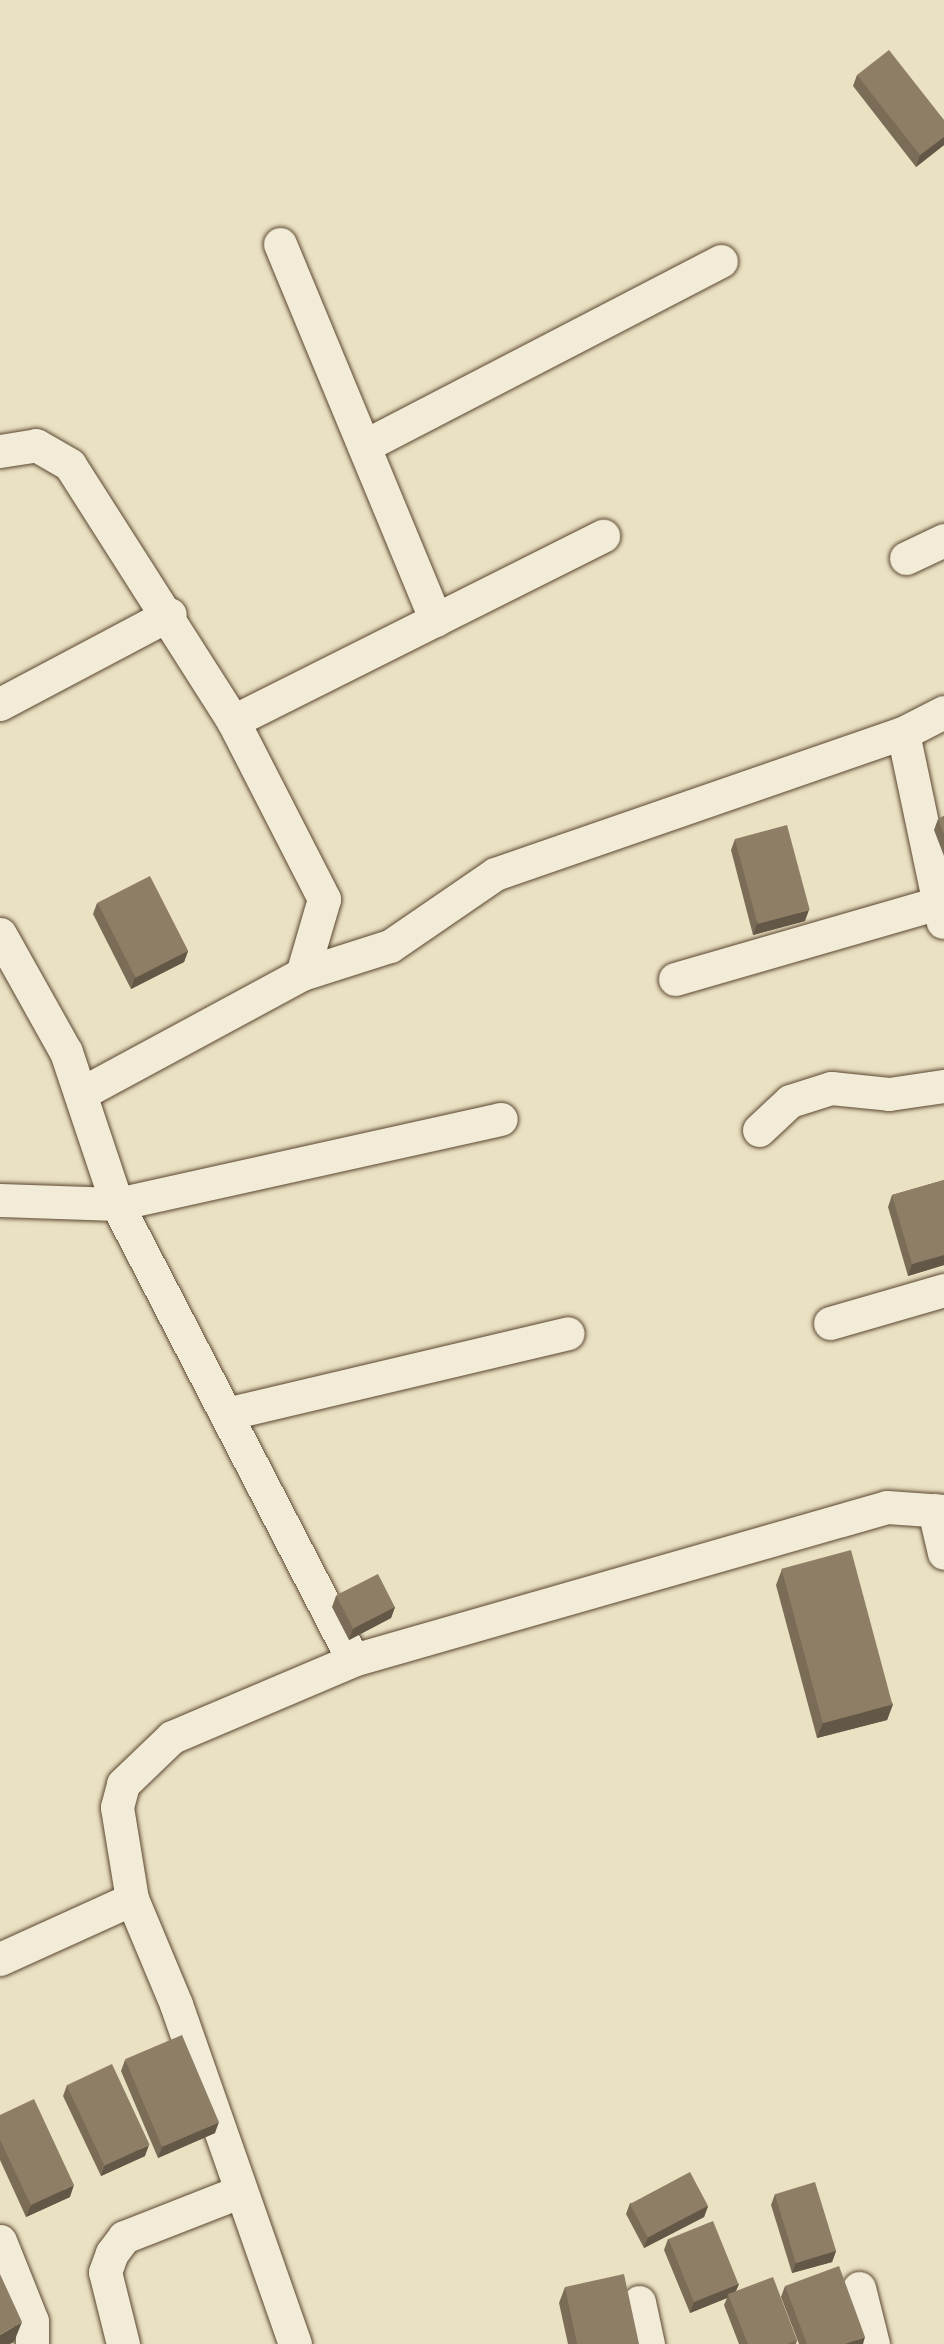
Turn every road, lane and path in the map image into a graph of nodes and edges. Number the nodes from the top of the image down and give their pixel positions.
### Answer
1 (281, 244) dead end
2 (721, 261) dead end
3 (364, 446) junction
4 (0, 451) edge
5 (603, 536) dead end
6 (944, 540) edge
7 (906, 558) dead end
8 (170, 614) junction
9 (436, 620) junction
10 (0, 704) edge
11 (944, 712) edge
12 (233, 721) junction
13 (904, 733) junction
14 (941, 914) edge
15 (0, 934) edge
16 (302, 974) junction
17 (675, 979) dead end
18 (944, 1086) edge
19 (80, 1094) junction
20 (501, 1119) dead end
21 (760, 1130) dead end
22 (0, 1200) edge
23 (117, 1204) junction
24 (944, 1290) edge
25 (830, 1323) dead end
26 (568, 1333) dead end
27 (226, 1414) junction
28 (939, 1511) edge
29 (944, 1553) edge
30 (353, 1660) junction
31 (132, 1899) junction
32 (0, 1959) edge
33 (239, 2192) junction
34 (0, 2241) edge
35 (859, 2288) dead end
36 (639, 2302) dead end
37 (32, 2344) edge
38 (123, 2344) edge
39 (295, 2344) edge
40 (648, 2344) edge
41 (873, 2344) edge

1 - 3 street
2 - 3 street
3 - 9 street
4 - 8 street
5 - 9 street
6 - 7 street
8 - 10 street
8 - 12 street
9 - 12 street
11 - 13 street
12 - 16 street
13 - 14 street
13 - 16 street
14 - 17 street
15 - 19 street
16 - 19 street
18 - 21 street
19 - 23 street
20 - 23 street
22 - 23 street
23 - 27 street
24 - 25 street
26 - 27 street
27 - 30 street
28 - 29 street
28 - 30 street
30 - 31 street
31 - 32 street
31 - 33 street
33 - 38 street
33 - 39 street
34 - 37 street
35 - 41 street
36 - 40 street

